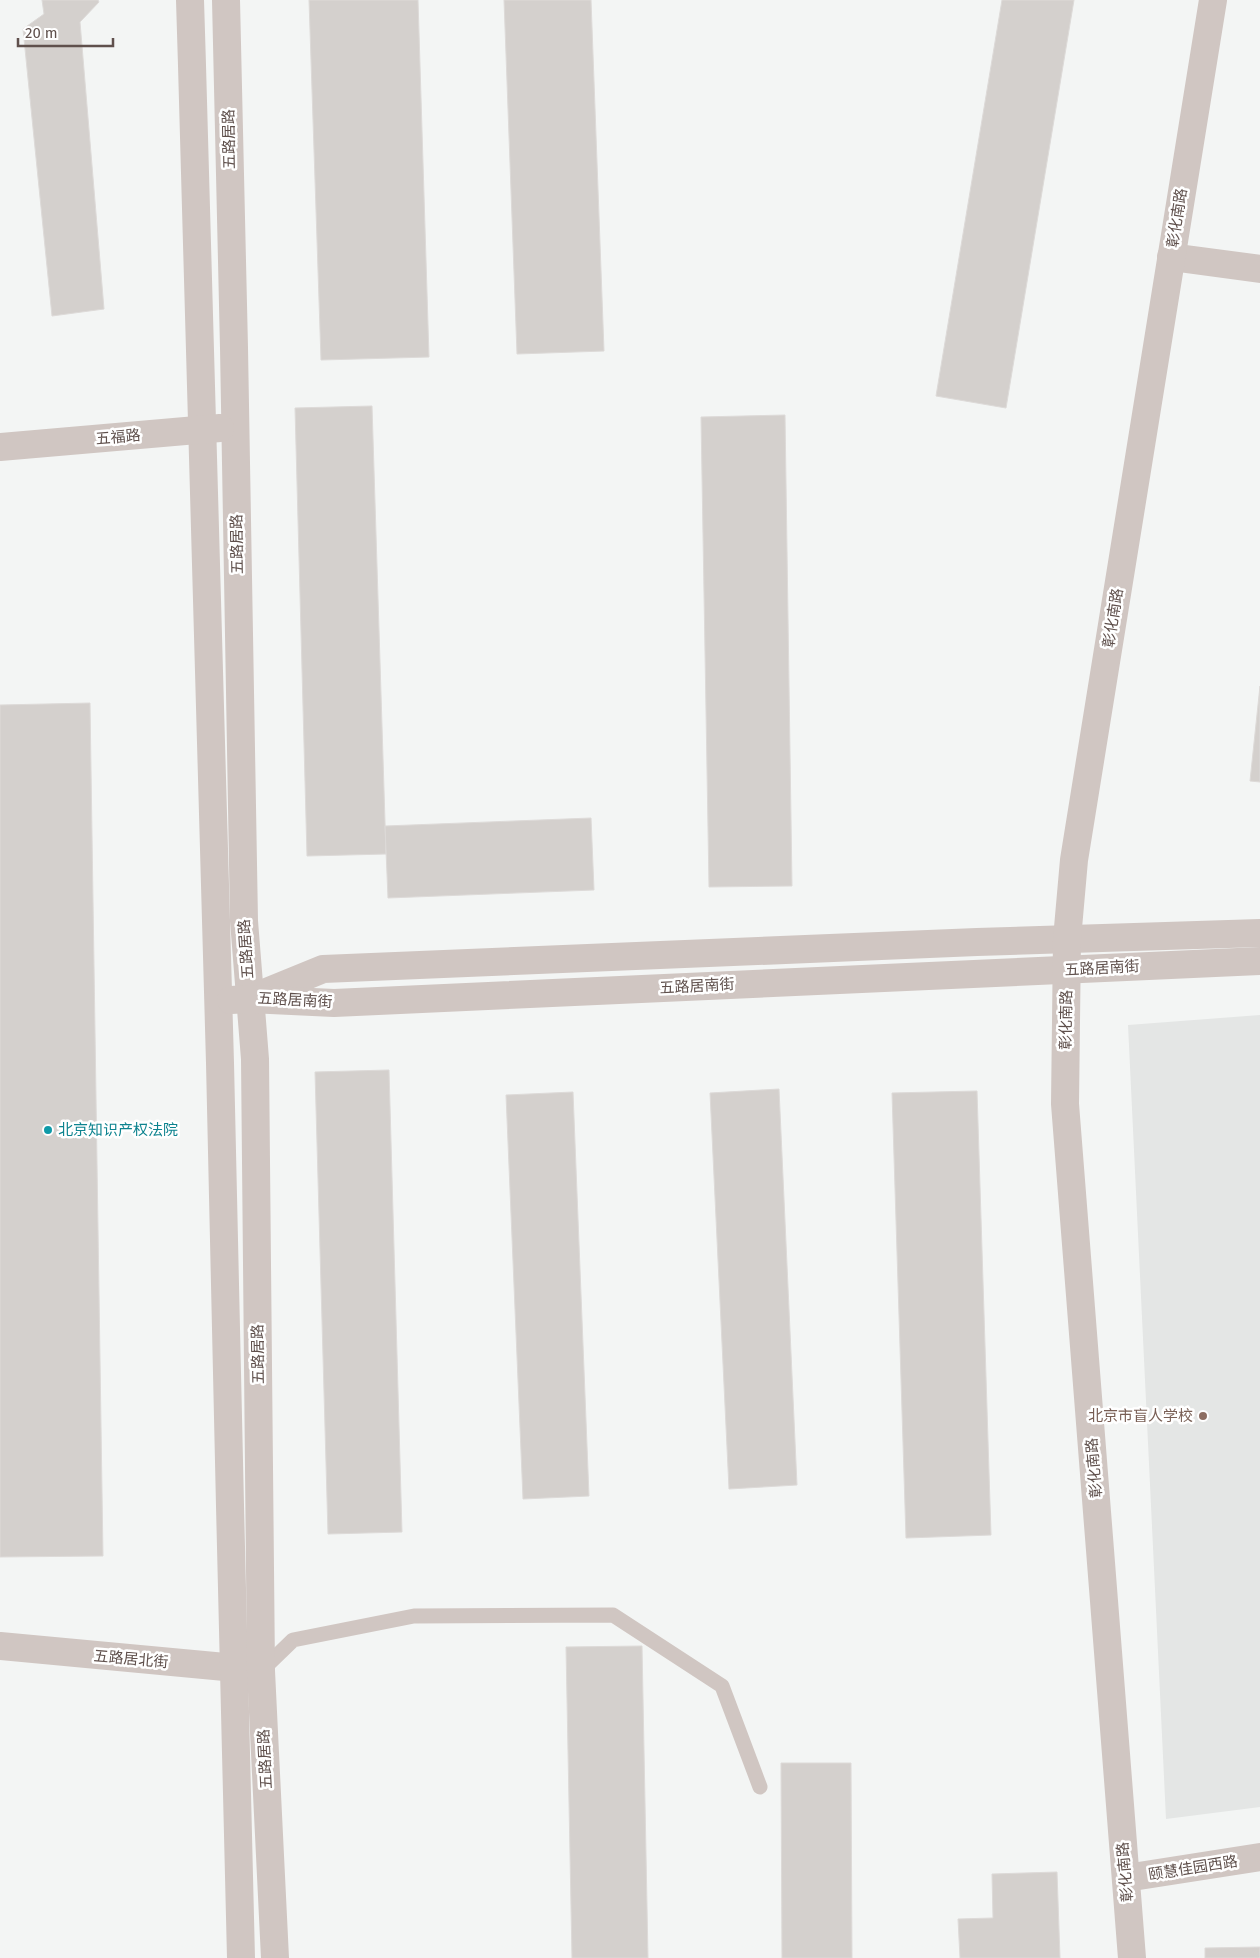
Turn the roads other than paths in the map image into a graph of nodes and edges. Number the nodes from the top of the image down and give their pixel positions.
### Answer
1 (190, 0) edge
2 (226, 0) edge
3 (1213, 0) edge
4 (1171, 257) junction
5 (1260, 269) edge
6 (236, 427) junction
7 (203, 430) junction
8 (0, 447) edge
9 (1260, 933) edge
10 (1067, 939) junction
11 (1260, 961) edge
12 (250, 999) junction
13 (218, 1002) junction
14 (0, 1646) edge
15 (233, 1668) junction
16 (261, 1671) junction
17 (760, 1787) dead end
18 (1260, 1857) edge
19 (1126, 1878) dead end
20 (241, 1958) edge
21 (275, 1958) edge
22 (1132, 1958) edge

1 - 7 street, 五路居路
2 - 6 street, 五路居路
3 - 4 street, 彰化南路
4 - 5 street
4 - 10 street, 彰化南路
6 - 7 street, 五福路
6 - 12 street, 五路居路
7 - 8 street, 五福路
7 - 13 street, 五路居路
9 - 10 street, 五路居南街
10 - 12 street, 五路居南街
10 - 22 street, 彰化南路
11 - 12 street, 五路居南街
12 - 13 street
12 - 16 street, 五路居路
13 - 15 street, 五路居路
14 - 15 street, 五路居北街
15 - 16 street, 五路居北街
15 - 20 street, 五路居路
16 - 17 lane
16 - 21 street, 五路居路
18 - 19 street, 颐慧佳园西路

